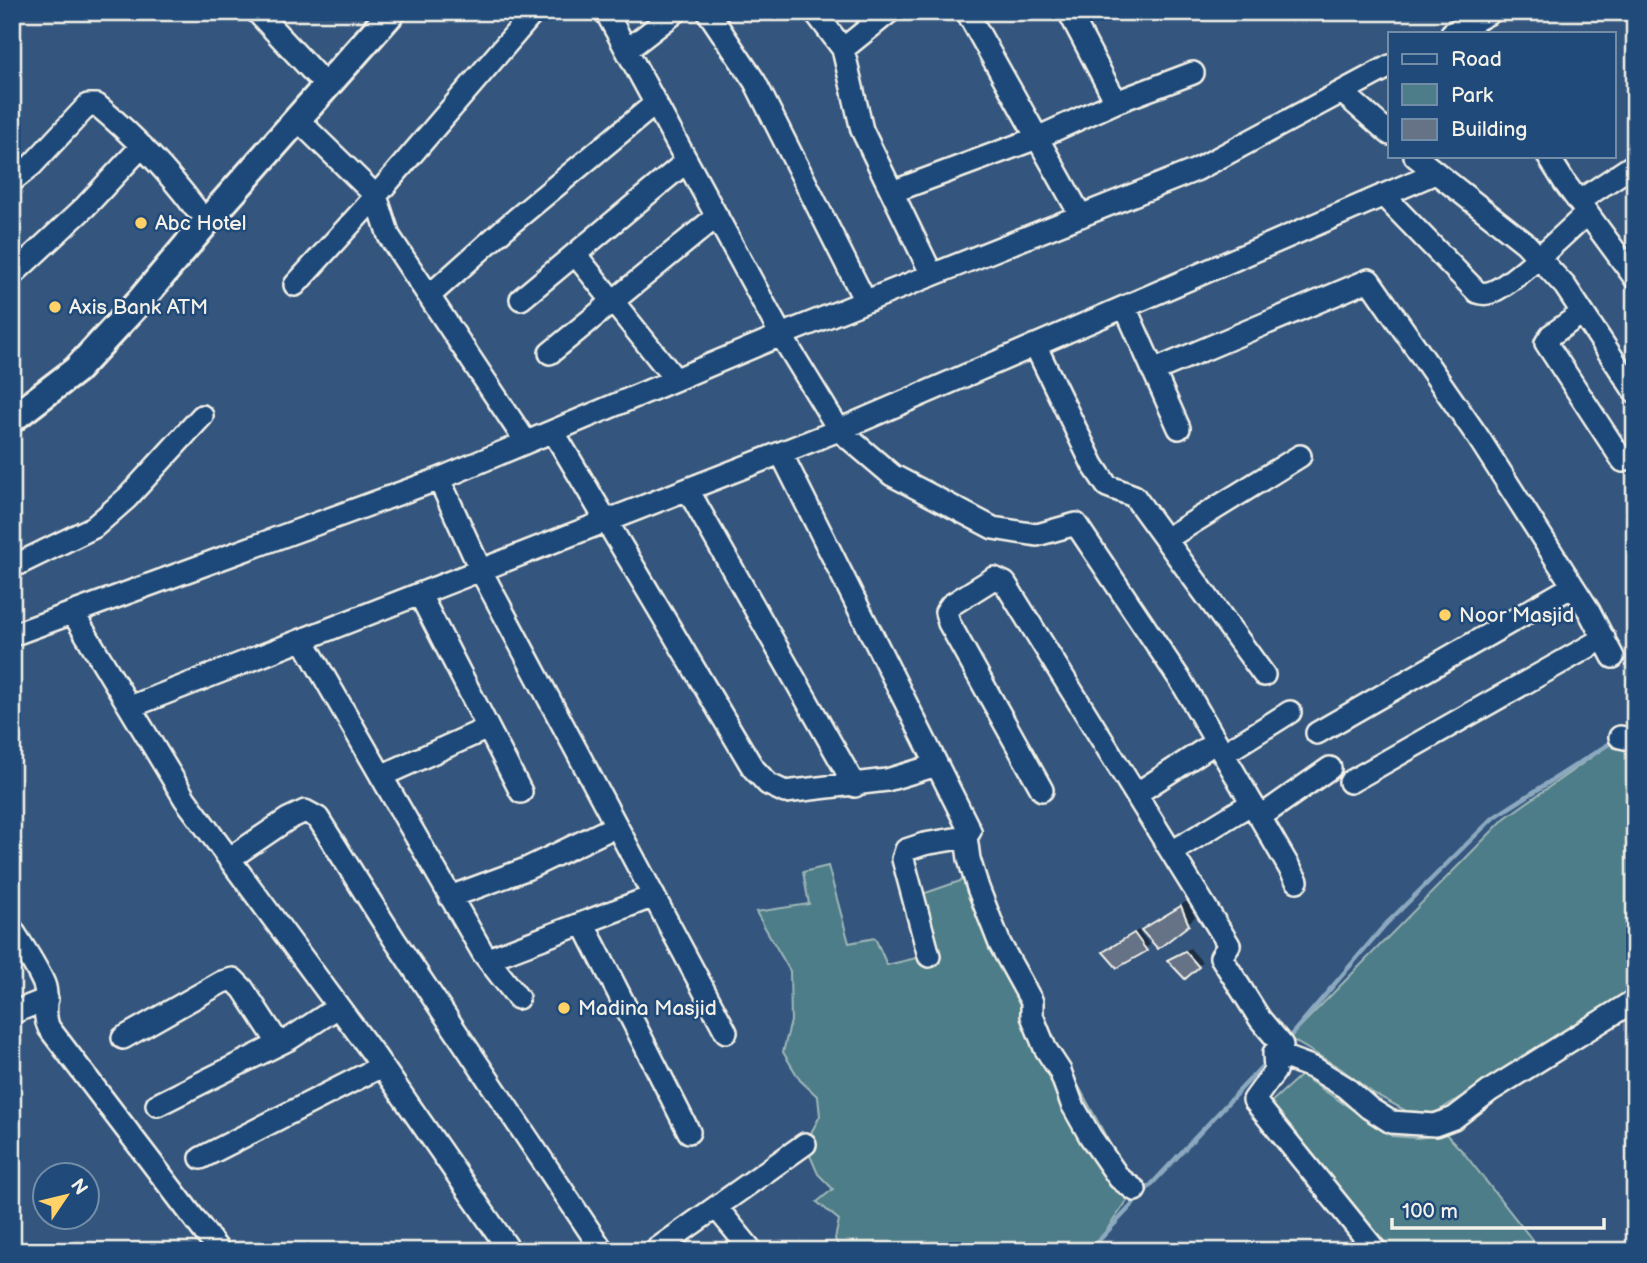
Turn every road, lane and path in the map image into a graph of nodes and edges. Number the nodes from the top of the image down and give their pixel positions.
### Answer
1 (257, 12) edge
2 (369, 12) edge
3 (392, 12) edge
4 (534, 12) edge
5 (606, 12) edge
6 (676, 12) edge
7 (708, 12) edge
8 (815, 12) edge
9 (889, 12) edge
10 (967, 12) edge
11 (1069, 12) edge
12 (1491, 12) edge
13 (1464, 31) edge
14 (843, 49) junction
15 (627, 50) junction
16 (1388, 67) edge
17 (1193, 73) dead end
18 (315, 74) junction
19 (1342, 92) junction
20 (1116, 102) junction
21 (656, 103) junction
22 (298, 120) junction
23 (1388, 132) edge
24 (1037, 138) junction
25 (142, 146) junction
26 (1417, 158) edge
27 (1549, 158) edge
28 (687, 161) junction
29 (1635, 164) edge
30 (1435, 173) junction
31 (12, 181) edge
32 (892, 192) junction
33 (1383, 195) junction
34 (376, 196) junction
35 (1583, 207) junction
36 (195, 208) junction
37 (717, 216) junction
38 (1081, 216) junction
39 (575, 254) junction
40 (1538, 257) junction
41 (12, 275) edge
42 (932, 275) junction
43 (1635, 278) edge
44 (295, 285) dead end
45 (429, 296) junction
46 (521, 299) dead end
47 (865, 301) junction
48 (614, 302) junction
49 (1125, 307) junction
50 (1582, 313) junction
51 (780, 335) junction
52 (1035, 345) junction
53 (550, 353) dead end
54 (1153, 371) junction
55 (675, 379) junction
56 (1635, 392) edge
57 (12, 396) edge
58 (202, 416) dead end
59 (12, 419) edge
60 (1178, 428) dead end
61 (553, 430) junction
62 (839, 430) junction
63 (526, 442) junction
64 (781, 453) junction
65 (1300, 456) dead end
66 (1623, 461) dead end
67 (439, 479) junction
68 (688, 490) junction
69 (607, 521) junction
70 (1166, 539) junction
71 (12, 567) edge
72 (481, 571) junction
73 (1573, 586) junction
74 (420, 595) junction
75 (73, 613) junction
76 (12, 635) edge
77 (303, 640) junction
78 (1264, 675) dead end
79 (130, 708) junction
80 (1290, 712) dead end
81 (488, 728) junction
82 (1317, 733) dead end
83 (1220, 748) junction
84 (937, 765) junction
85 (1330, 768) dead end
86 (381, 776) junction
87 (1350, 782) dead end
88 (855, 786) junction
89 (1042, 790) dead end
90 (521, 792) dead end
91 (1136, 793) junction
92 (1256, 810) junction
93 (616, 826) junction
94 (966, 837) junction
95 (1172, 852) junction
96 (229, 859) junction
97 (1297, 881) dead end
98 (654, 896) junction
99 (450, 897) junction
100 (583, 923) junction
101 (12, 929) edge
102 (929, 956) dead end
103 (488, 959) junction
104 (518, 998) dead end
105 (47, 999) junction
106 (1635, 1000) edge
107 (338, 1007) junction
108 (12, 1013) edge
109 (726, 1032) dead end
110 (123, 1038) dead end
111 (279, 1044) junction
112 (1282, 1045) dead end
113 (382, 1066) junction
114 (157, 1105) dead end
115 (689, 1132) dead end
116 (805, 1144) dead end
117 (201, 1157) dead end
118 (1135, 1190) dead end
119 (716, 1207) junction
120 (219, 1251) edge
121 (509, 1251) edge
122 (603, 1251) edge
123 (654, 1251) edge
124 (752, 1251) edge
125 (1376, 1251) edge

1 - 18 street
2 - 18 main road
3 - 22 main road
4 - 34 street
5 - 15 street
6 - 15 street
7 - 47 street
8 - 14 street
9 - 14 street
10 - 24 street
11 - 20 street
12 - 13 street
14 - 32 street
15 - 21 street
16 - 19 street
17 - 20 street
18 - 36 main road
19 - 23 street
19 - 38 street
20 - 24 street
21 - 28 street
21 - 45 street
22 - 34 street
22 - 59 main road
24 - 32 street
24 - 38 street
25 - 31 street
25 - 36 street
25 - 41 street
26 - 30 street
27 - 35 street
28 - 37 street
28 - 39 street
29 - 35 street
30 - 33 street
30 - 40 street
32 - 42 street
33 - 40 street
33 - 49 street
34 - 44 street
34 - 45 street
35 - 40 street
35 - 43 street
36 - 57 main road
37 - 48 street
37 - 51 street
38 - 42 street
39 - 46 street
39 - 48 street
40 - 50 street
42 - 47 street
45 - 63 street
47 - 51 street
48 - 53 street
48 - 55 street
49 - 52 street
49 - 54 street
50 - 56 street
50 - 66 street
51 - 55 street
51 - 62 street
52 - 62 street
52 - 70 street
54 - 60 street
54 - 73 street
55 - 61 street
58 - 71 street
61 - 63 street
61 - 69 street
62 - 64 street
62 - 83 street
63 - 67 street
64 - 68 street
64 - 84 street
65 - 70 street
67 - 72 street
67 - 75 street
68 - 69 street
68 - 88 street
69 - 72 street
69 - 88 street
70 - 78 street
72 - 74 street
72 - 93 street
73 - 82 street
73 - 87 street
74 - 77 street
74 - 81 street
75 - 76 street
75 - 79 street
77 - 79 street
77 - 86 street
79 - 96 street
80 - 83 street
81 - 86 street
81 - 90 street
83 - 91 street
83 - 92 street
84 - 88 street
84 - 94 street
85 - 92 street
86 - 99 street
89 - 91 street
91 - 95 street
92 - 95 street
92 - 97 street
93 - 98 street
93 - 99 street
94 - 102 street
94 - 118 street
95 - 112 street
96 - 107 street
96 - 122 street
98 - 100 street
98 - 109 street
99 - 103 street
100 - 103 street
100 - 115 street
101 - 105 street
103 - 104 street
105 - 108 street
105 - 120 street
106 - 125 street
107 - 111 street
107 - 113 street
110 - 111 street
111 - 114 street
113 - 117 street
113 - 121 street
116 - 119 street
119 - 123 street
119 - 124 street

